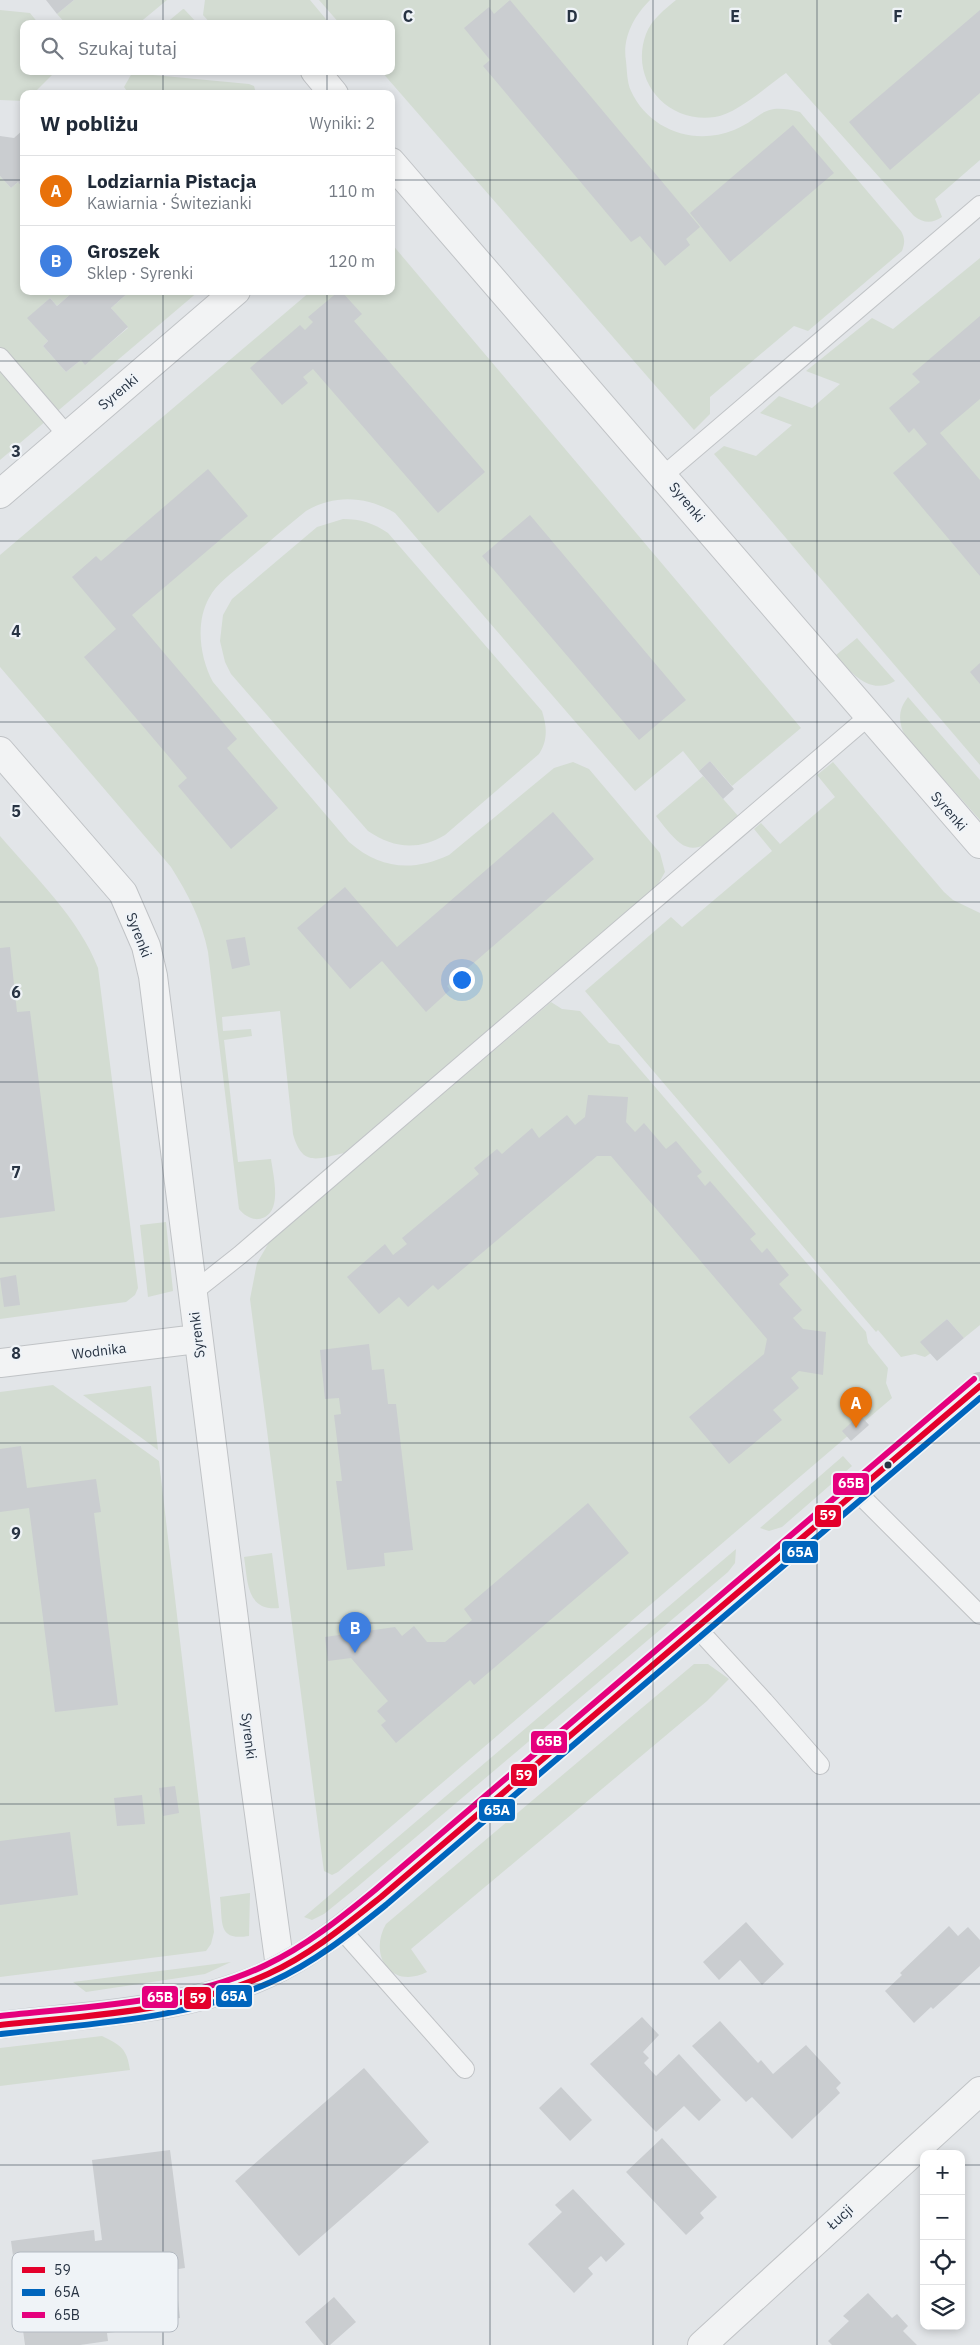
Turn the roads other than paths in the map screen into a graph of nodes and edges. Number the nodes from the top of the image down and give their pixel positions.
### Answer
1 (318, 75) edge
2 (331, 90) edge
3 (395, 167) edge
4 (980, 205) edge
5 (231, 295) edge
6 (0, 357) edge
7 (68, 435) junction
8 (664, 475) junction
9 (0, 494) edge
10 (869, 716) junction
11 (0, 751) edge
12 (980, 844) edge
13 (192, 1293) junction
14 (198, 1339) junction
15 (0, 1363) edge
16 (980, 1386) edge
17 (856, 1491) junction
18 (980, 1615) edge
19 (697, 1628) junction
20 (820, 1766) dead end
21 (341, 1929) junction
22 (280, 1967) junction
23 (0, 2025) edge
24 (465, 2069) dead end
25 (980, 2091) edge
26 (702, 2345) edge

1 - 2 street
3 - 8 street, Syrenki
4 - 8 lane
5 - 7 street, Syrenki
6 - 7 lane
7 - 9 street, Syrenki
8 - 10 street, Syrenki
10 - 12 street, Syrenki
10 - 13 lane
11 - 13 street, Syrenki
13 - 14 street, Syrenki
14 - 15 street, Wodnika
14 - 22 street, Syrenki
16 - 17 street
17 - 18 lane
17 - 19 street
19 - 20 lane
19 - 21 street
21 - 22 street
21 - 24 lane
22 - 23 street
25 - 26 street, Łucji

